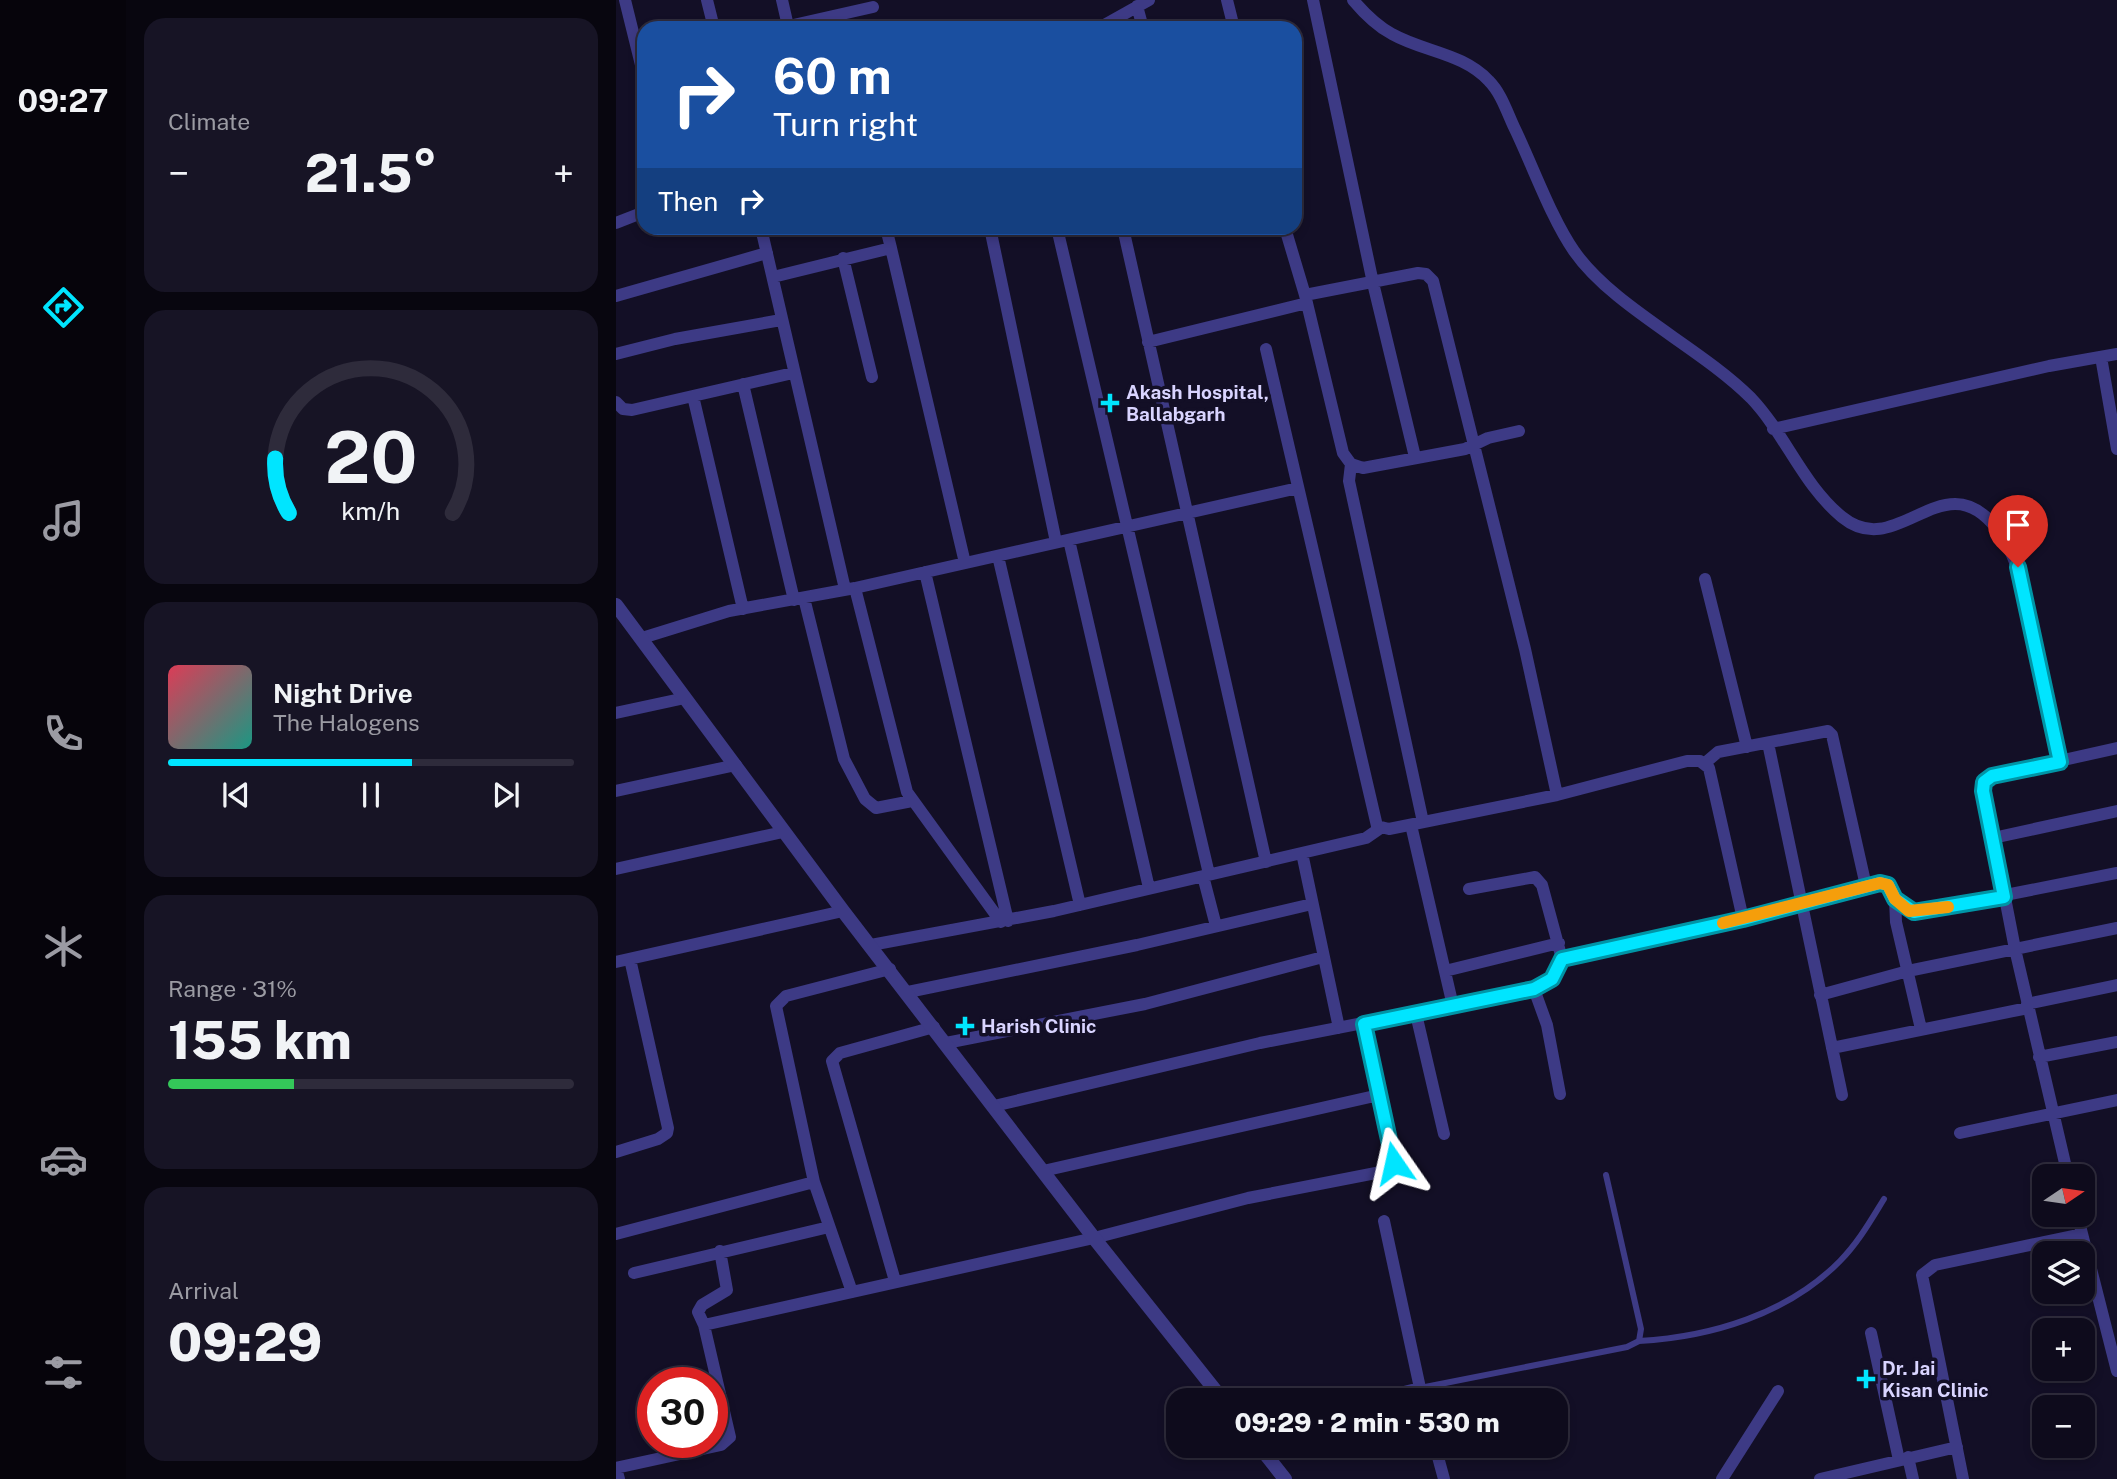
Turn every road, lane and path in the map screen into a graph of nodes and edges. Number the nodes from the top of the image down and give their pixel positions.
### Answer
1 (625, 0) edge
2 (707, 0) edge
3 (782, 0) edge
4 (1227, 0) edge
5 (1313, 0) edge
6 (1353, 0) edge
7 (1143, 3) edge
8 (873, 7) dead end
9 (712, 21) edge
10 (784, 21) edge
11 (811, 21) edge
12 (1111, 21) edge
13 (1143, 21) edge
14 (1232, 21) edge
15 (637, 49) edge
16 (637, 215) edge
17 (616, 223) edge
18 (763, 235) edge
19 (888, 235) edge
20 (992, 235) edge
21 (1059, 235) edge
22 (1125, 235) edge
23 (1287, 235) edge
24 (891, 248) junction
25 (767, 253) junction
26 (843, 258) junction
27 (773, 277) junction
28 (1373, 283) junction
29 (616, 296) edge
30 (1306, 299) junction
31 (781, 320) junction
32 (1148, 342) junction
33 (1266, 349) dead end
34 (616, 354) edge
35 (2117, 355) edge
36 (2101, 357) junction
37 (793, 373) junction
38 (872, 377) dead end
39 (743, 384) junction
40 (693, 396) junction
41 (616, 402) edge
42 (1773, 429) junction
43 (1519, 431) dead end
44 (1475, 446) junction
45 (2117, 449) edge
46 (1415, 457) junction
47 (1351, 464) junction
48 (1298, 488) junction
49 (1185, 513) junction
50 (1126, 526) junction
51 (1063, 541) junction
52 (998, 556) junction
53 (965, 563) junction
54 (925, 572) junction
55 (1705, 579) dead end
56 (850, 588) junction
57 (799, 599) junction
58 (616, 606) edge
59 (743, 609) junction
60 (642, 638) junction
61 (685, 698) junction
62 (616, 713) edge
63 (1768, 743) junction
64 (1747, 747) junction
65 (2117, 748) edge
66 (2060, 762) junction
67 (1704, 763) junction
68 (736, 765) junction
69 (616, 791) edge
70 (1557, 795) junction
71 (912, 801) junction
72 (2117, 811) edge
73 (1417, 823) junction
74 (1379, 828) junction
75 (783, 832) junction
76 (1993, 838) junction
77 (1301, 853) junction
78 (1266, 862) junction
79 (616, 869) edge
80 (2117, 873) edge
81 (1206, 875) junction
82 (1866, 886) junction
83 (1149, 888) junction
84 (1469, 889) dead end
85 (2004, 897) junction
86 (1895, 899) junction
87 (1312, 904) junction
88 (1801, 904) junction
89 (1080, 905) junction
90 (843, 911) junction
91 (1743, 919) junction
92 (1004, 921) junction
93 (1216, 926) junction
94 (2117, 928) edge
95 (1559, 943) junction
96 (870, 945) junction
97 (2015, 949) junction
98 (1323, 957) junction
99 (630, 959) junction
100 (1562, 959) junction
101 (616, 962) edge
102 (890, 969) junction
103 (1445, 971) junction
104 (1908, 971) junction
105 (2117, 985) edge
106 (1534, 989) junction
107 (908, 992) junction
108 (1820, 995) junction
109 (1453, 1006) junction
110 (2027, 1006) junction
111 (1416, 1014) junction
112 (1364, 1024) junction
113 (934, 1027) junction
114 (1339, 1028) junction
115 (1921, 1029) junction
116 (2117, 1042) edge
117 (946, 1043) junction
118 (1832, 1048) junction
119 (2039, 1057) junction
120 (1560, 1094) dead end
121 (1379, 1095) junction
122 (1842, 1095) dead end
123 (2117, 1100) edge
124 (994, 1105) junction
125 (2052, 1113) junction
126 (1960, 1133) dead end
127 (1444, 1134) dead end
128 (616, 1153) edge
129 (2065, 1164) edge
130 (1043, 1171) junction
131 (1606, 1175) dead end
132 (814, 1182) junction
133 (1884, 1199) dead end
134 (1384, 1221) dead end
135 (829, 1227) junction
136 (2080, 1227) edge
137 (616, 1234) edge
138 (2082, 1234) junction
139 (1094, 1238) junction
140 (720, 1251) junction
141 (634, 1273) dead end
142 (895, 1281) junction
143 (852, 1292) junction
144 (704, 1325) junction
145 (1871, 1333) dead end
146 (1639, 1341) junction
147 (2116, 1365) edge
148 (1213, 1388) edge
149 (1421, 1388) edge
150 (1448, 1388) edge
151 (1778, 1391) dead end
152 (1956, 1447) junction
153 (1268, 1458) edge
154 (1439, 1458) edge
155 (1904, 1458) junction
156 (1844, 1476) edge
157 (619, 1479) edge
158 (1285, 1479) edge
159 (1444, 1479) edge
160 (1722, 1479) edge
161 (1820, 1479) edge
162 (1913, 1479) edge
163 (1963, 1479) edge

1 - 15 street
2 - 9 street
3 - 10 street
4 - 14 street
5 - 28 street
6 - 42 street
7 - 12 street
7 - 13 street
8 - 11 street
16 - 17 street
18 - 25 street
19 - 24 street
20 - 51 street
21 - 50 street
22 - 32 street
23 - 30 street
24 - 26 street
24 - 53 street
25 - 27 street
25 - 29 street
26 - 27 street
26 - 38 street
27 - 31 street
28 - 30 street
28 - 44 street
28 - 46 street
30 - 32 street
30 - 47 street
31 - 34 street
31 - 37 street
32 - 49 street
33 - 48 street
35 - 36 street
36 - 42 street
36 - 45 street
37 - 39 street
37 - 56 street
39 - 40 street
39 - 57 street
40 - 41 street
40 - 59 street
42 - 66 street
43 - 44 street
44 - 46 street
44 - 70 street
46 - 47 street
47 - 73 street
48 - 49 street
48 - 74 street
49 - 50 street
49 - 78 street
50 - 51 street
50 - 81 street
51 - 52 street
51 - 83 street
52 - 53 street
52 - 89 street
53 - 54 street
54 - 56 street
54 - 92 street
55 - 64 street
56 - 57 street
56 - 71 street
57 - 59 street
57 - 71 street
58 - 60 street
59 - 60 street
60 - 61 street
61 - 62 street
61 - 68 street
63 - 64 street
63 - 82 street
63 - 88 street
64 - 67 street
65 - 66 street
66 - 76 street
67 - 70 street
67 - 91 street
68 - 69 street
68 - 75 street
70 - 73 street
71 - 92 street
72 - 76 street
73 - 74 street
73 - 103 street
74 - 77 street
75 - 79 street
75 - 90 street
76 - 85 street
77 - 78 street
77 - 87 street
78 - 81 street
80 - 85 street
81 - 83 street
81 - 93 street
82 - 86 street
82 - 88 street
83 - 89 street
84 - 95 street
85 - 86 street
85 - 97 street
86 - 104 street
87 - 93 street
87 - 98 street
88 - 91 street
88 - 108 street
89 - 92 street
90 - 96 street
90 - 99 street
91 - 100 street
92 - 96 street
93 - 107 street
94 - 97 street
95 - 100 street
95 - 103 street
96 - 102 street
97 - 104 street
97 - 110 street
98 - 114 street
98 - 117 street
99 - 101 street
99 - 128 street
100 - 106 street
102 - 107 street
102 - 132 street
103 - 109 street
104 - 108 street
104 - 115 street
105 - 110 street
106 - 109 street
106 - 120 street
107 - 113 street
108 - 118 street
109 - 111 street
110 - 115 street
110 - 119 street
111 - 112 street
111 - 127 street
112 - 114 street
112 - 121 street
113 - 117 street
113 - 142 street
114 - 124 street
115 - 118 street
116 - 119 street
117 - 124 street
118 - 122 street
119 - 125 street
121 - 130 street
121 - 139 street
123 - 125 street
124 - 130 street
125 - 126 street
125 - 129 street
130 - 139 street
131 - 146 lane
132 - 135 street
132 - 137 street
133 - 146 lane
134 - 149 street
135 - 140 street
135 - 143 street
136 - 138 street
138 - 147 street
138 - 152 street
139 - 142 street
139 - 148 street
140 - 141 street
140 - 144 street
142 - 143 street
143 - 144 street
144 - 157 street
145 - 155 street
146 - 150 lane
151 - 160 street
152 - 155 street
152 - 163 street
153 - 158 street
154 - 159 street
155 - 156 street
155 - 162 street
156 - 161 street

